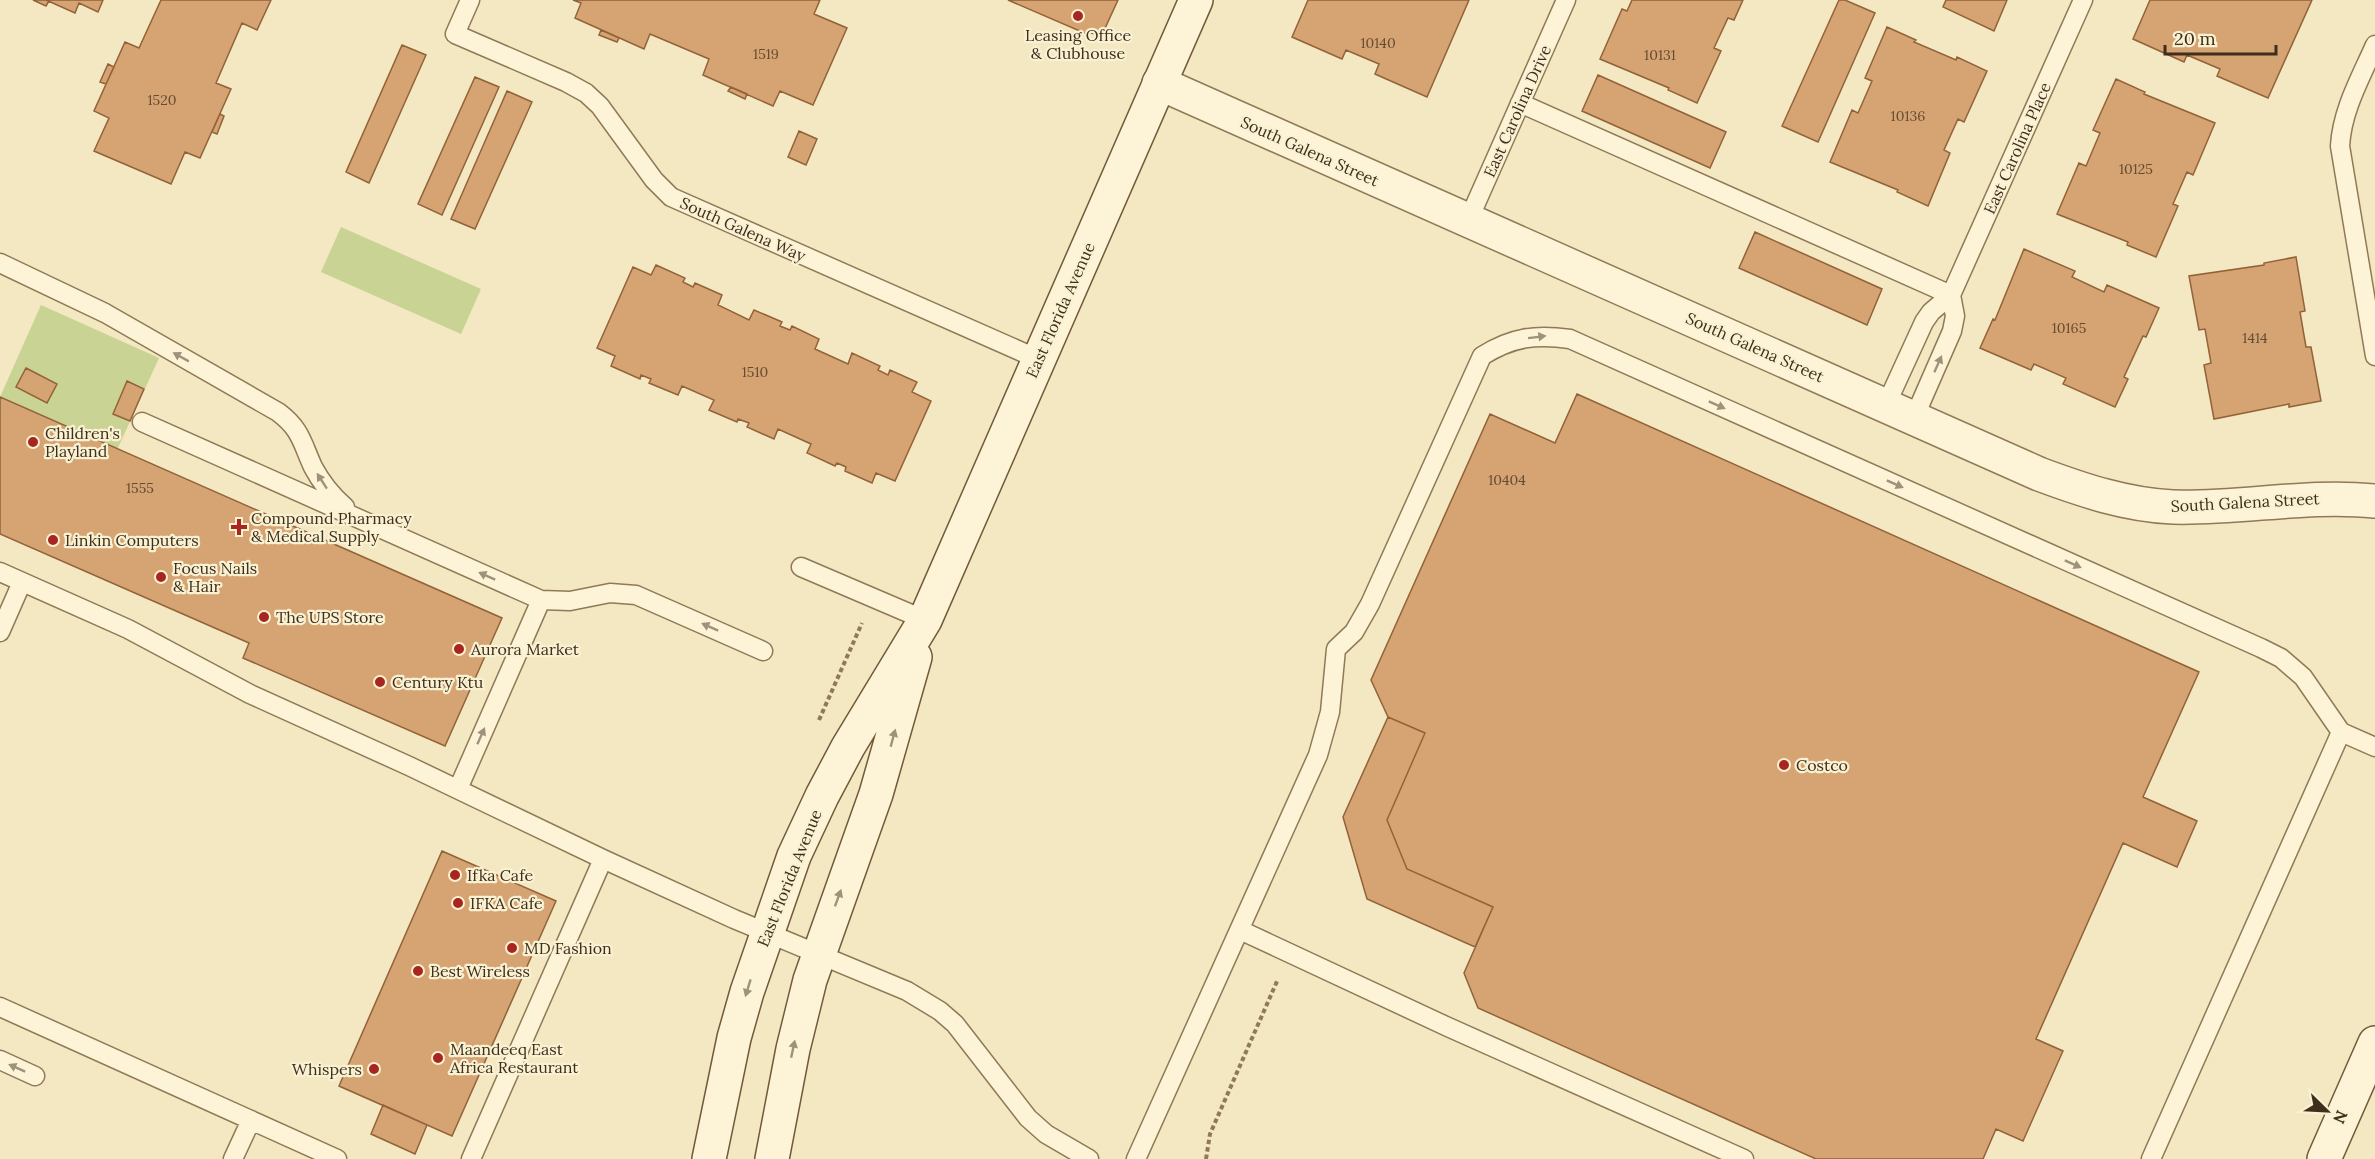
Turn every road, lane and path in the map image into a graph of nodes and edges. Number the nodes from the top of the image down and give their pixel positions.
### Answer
1 (470, 0) edge
2 (1196, 0) edge
3 (1566, 0) edge
4 (2083, 0) edge
5 (2375, 45) edge
6 (1159, 83) junction
7 (1520, 103) junction
8 (1468, 221) junction
9 (0, 263) edge
10 (1951, 295) junction
11 (2375, 356) edge
12 (1038, 359) junction
13 (1900, 411) junction
14 (142, 422) dead end
15 (2375, 501) edge
16 (364, 520) junction
17 (801, 567) dead end
18 (0, 572) edge
19 (22, 582) junction
20 (541, 600) junction
21 (925, 620) junction
22 (0, 632) edge
23 (763, 651) dead end
24 (2341, 732) junction
25 (2375, 747) edge
26 (458, 789) junction
27 (603, 859) junction
28 (1240, 930) junction
29 (766, 932) junction
30 (818, 952) junction
31 (1278, 978) dead end
32 (0, 1007) edge
33 (2375, 1043) edge
34 (0, 1060) edge
35 (35, 1076) dead end
36 (251, 1120) junction
37 (233, 1159) edge
38 (337, 1159) edge
39 (471, 1159) edge
40 (709, 1159) edge
41 (772, 1159) edge
42 (1089, 1159) edge
43 (1136, 1159) edge
44 (1206, 1159) edge
45 (1744, 1159) edge
46 (2151, 1159) edge
47 (2324, 1159) edge

1 - 12 lane, South Galena Way
2 - 6 main road, East Florida Avenue
3 - 7 lane, East Carolina Drive
4 - 10 lane, East Carolina Place
5 - 11 lane
6 - 8 main road, South Galena Street
6 - 12 main road, East Florida Avenue
7 - 8 lane, East Carolina Drive
7 - 10 lane
8 - 13 main road, South Galena Street
16 -> 9 lane
10 - 13 lane, East Carolina Place
13 -> 10 lane, East Carolina Place
12 - 21 main road, East Florida Avenue
13 - 15 main road, South Galena Street
14 - 16 lane
20 -> 16 lane
17 - 21 lane
18 - 19 lane
19 - 22 lane
19 - 26 lane
23 -> 20 lane
26 -> 20 lane
21 - 29 main road, East Florida Avenue
30 -> 21 main road, East Florida Avenue
24 - 25 lane
28 -> 24 lane
24 - 46 lane
26 - 27 lane
27 - 29 lane
27 - 39 lane
28 - 43 lane
28 - 45 lane
29 - 30 lane
29 -> 40 main road, East Florida Avenue
41 -> 30 main road, East Florida Avenue
30 - 42 lane
31 - 44 path
32 - 36 lane
33 - 47 main road
35 -> 34 lane
36 - 37 lane
36 - 38 lane

